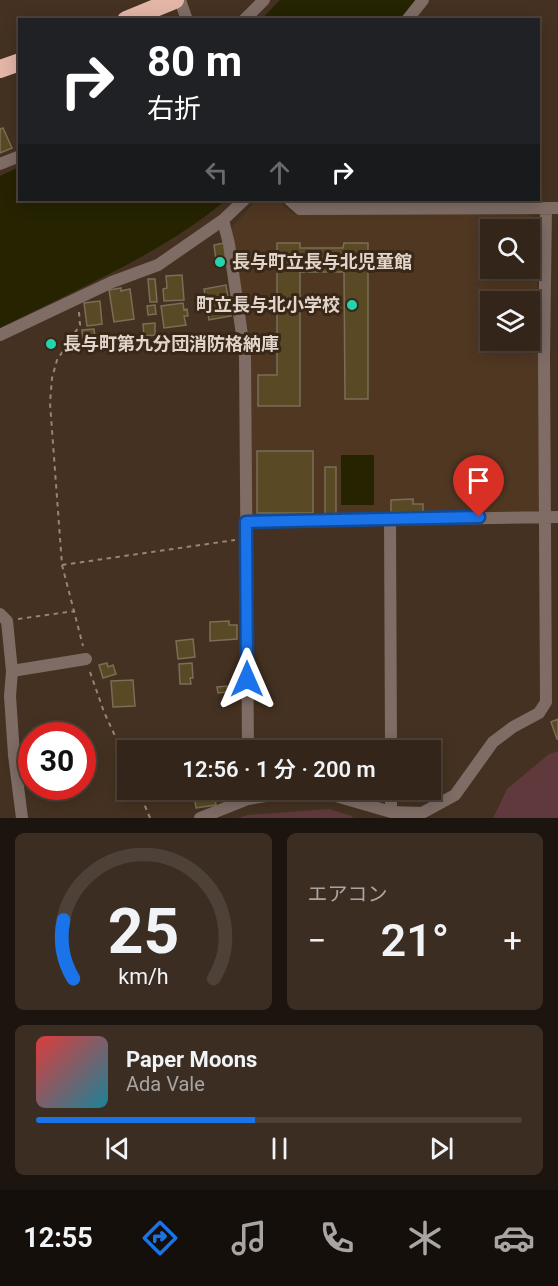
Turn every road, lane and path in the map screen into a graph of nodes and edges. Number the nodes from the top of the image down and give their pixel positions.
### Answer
1 (175, 0) edge
2 (180, 0) edge
3 (264, 0) edge
4 (423, 0) edge
5 (131, 18) edge
6 (186, 18) edge
7 (246, 18) edge
8 (409, 18) edge
9 (18, 63) edge
10 (0, 69) edge
11 (18, 157) edge
12 (0, 164) edge
13 (243, 201) edge
14 (291, 201) edge
15 (502, 204) edge
16 (552, 208) edge
17 (223, 220) junction
18 (78, 298) junction
19 (0, 335) edge
20 (552, 517) edge
21 (390, 518) junction
22 (246, 522) junction
23 (247, 538) junction
24 (63, 565) junction
25 (75, 611) junction
26 (3, 617) edge
27 (86, 659) junction
28 (12, 671) junction
29 (117, 740) edge
30 (248, 740) edge
31 (391, 740) edge
32 (143, 800) edge
33 (236, 800) edge
34 (350, 800) edge
35 (391, 800) edge
36 (391, 812) junction
37 (22, 818) edge
38 (150, 818) edge
39 (200, 818) edge

1 - 5 highway
2 - 6 street
3 - 7 street
4 - 8 street
9 - 10 highway
11 - 12 street
13 - 17 street
14 - 15 street
15 - 16 street
16 - 20 street
17 - 18 street
17 - 22 street
18 - 19 street
18 - 24 path
20 - 21 street
20 - 36 street
21 - 22 street
21 - 31 street
22 - 23 street
23 - 24 path
23 - 30 street
24 - 25 path
25 - 26 path
25 - 27 path
26 - 28 street
27 - 28 street
27 - 29 path
28 - 37 street
32 - 38 path
33 - 39 street
34 - 36 street
35 - 36 street

